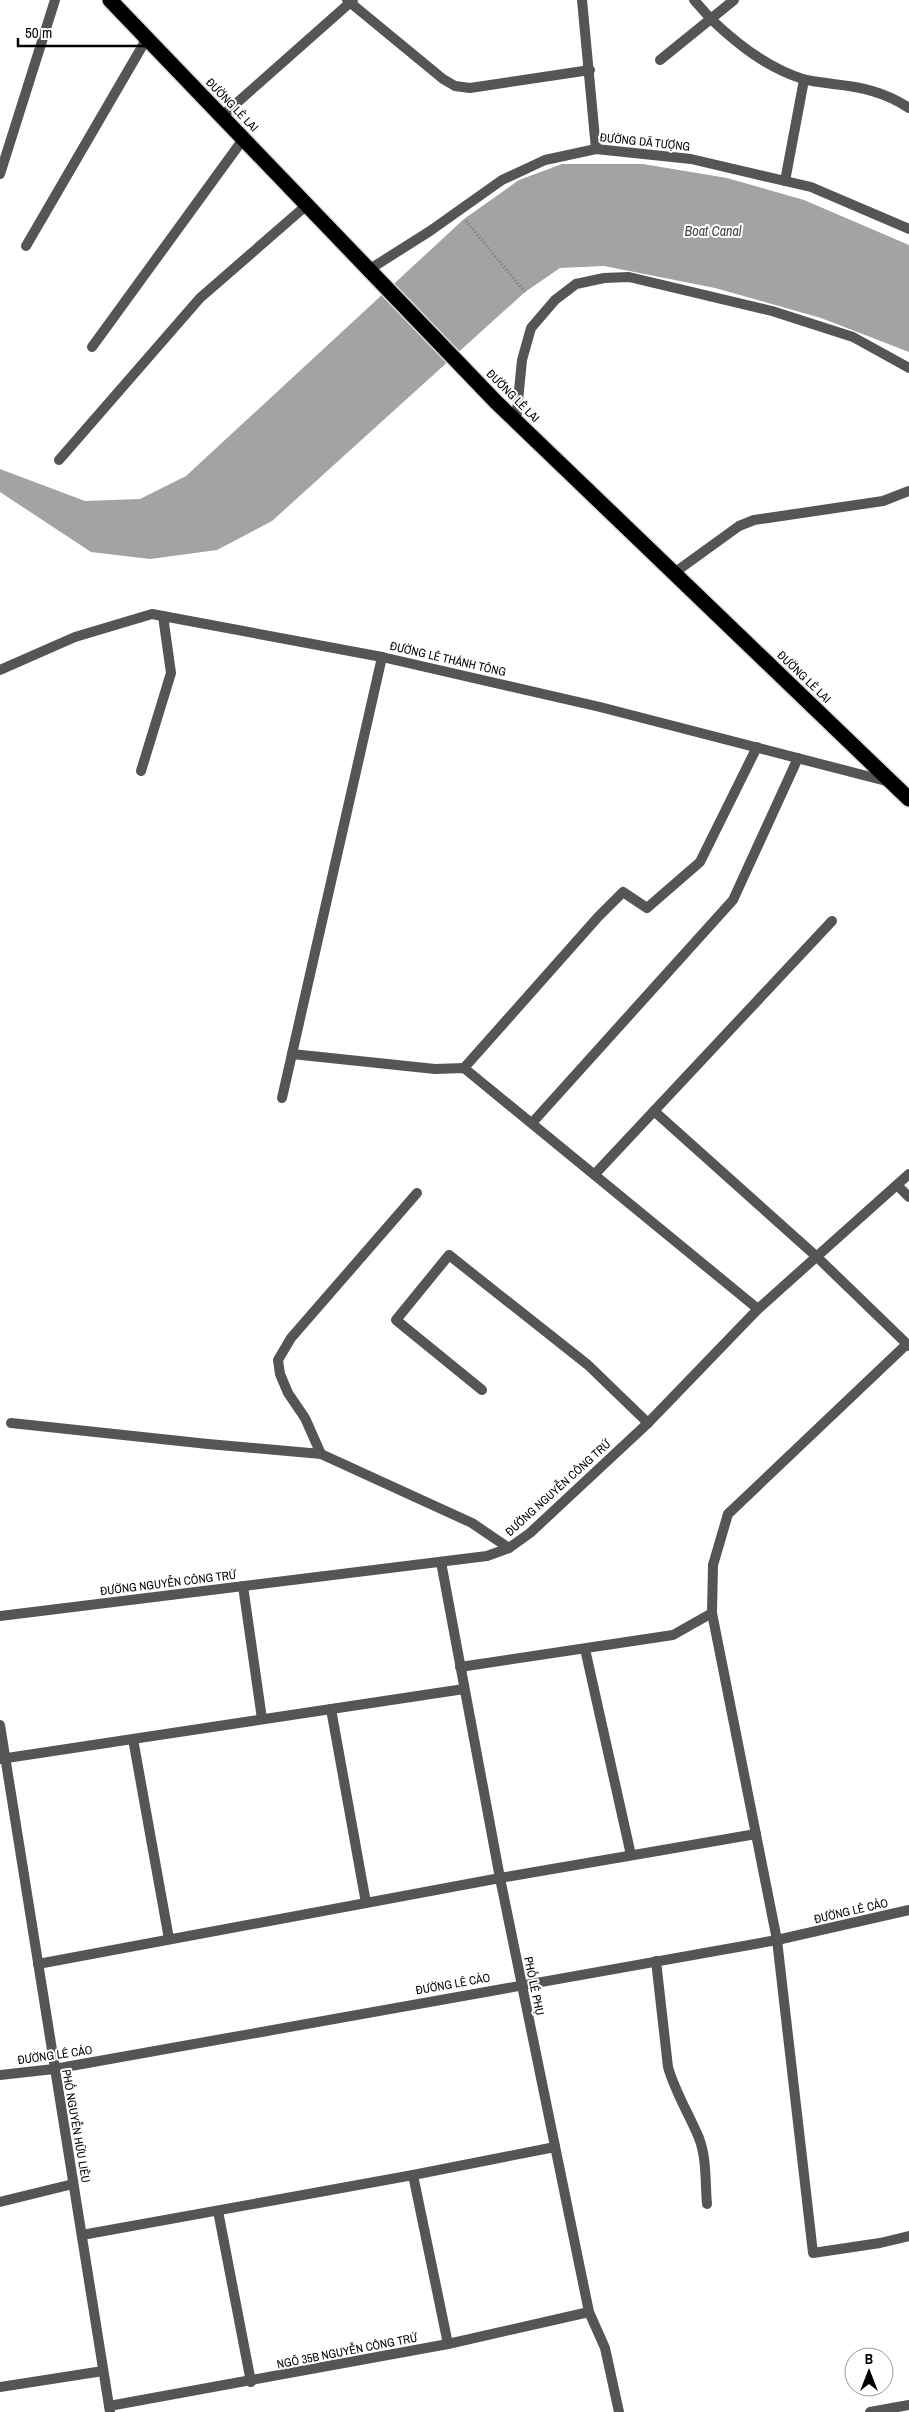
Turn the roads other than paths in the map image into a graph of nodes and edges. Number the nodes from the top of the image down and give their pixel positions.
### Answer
1 (55, 0) edge
2 (110, 0) edge
3 (582, 0) edge
4 (694, 0) edge
5 (734, 0) edge
6 (350, 1) edge
7 (710, 19) junction
8 (147, 38) junction
9 (660, 60) dead end
10 (590, 70) junction
11 (804, 80) junction
12 (909, 108) edge
13 (222, 116) junction
14 (244, 138) junction
15 (596, 149) junction
16 (0, 174) edge
17 (785, 181) junction
18 (308, 204) junction
19 (909, 228) edge
20 (26, 246) dead end
21 (374, 273) junction
22 (92, 347) dead end
23 (909, 368) edge
24 (516, 421) junction
25 (59, 460) dead end
26 (909, 491) edge
27 (674, 573) junction
28 (163, 616) junction
29 (382, 657) junction
30 (0, 670) edge
31 (757, 747) junction
32 (798, 758) junction
33 (141, 771) dead end
34 (891, 782) junction
35 (909, 799) edge
36 (832, 921) dead end
37 (292, 1054) junction
38 (464, 1068) junction
39 (282, 1098) dead end
40 (654, 1111) junction
41 (532, 1123) junction
42 (594, 1174) junction
43 (909, 1174) edge
44 (897, 1185) junction
45 (417, 1193) dead end
46 (909, 1197) edge
47 (817, 1257) junction
48 (758, 1309) junction
49 (908, 1345) edge
50 (482, 1390) dead end
51 (12, 1423) dead end
52 (648, 1423) junction
53 (321, 1454) junction
54 (510, 1548) junction
55 (441, 1562) junction
56 (243, 1586) junction
57 (712, 1613) junction
58 (0, 1616) edge
59 (585, 1649) junction
60 (460, 1667) junction
61 (464, 1689) junction
62 (331, 1709) junction
63 (262, 1719) junction
64 (0, 1725) edge
65 (133, 1739) junction
66 (3, 1758) edge
67 (756, 1834) junction
68 (631, 1855) junction
69 (500, 1878) junction
70 (366, 1903) junction
71 (909, 1910) edge
72 (169, 1939) junction
73 (777, 1940) junction
74 (656, 1961) junction
75 (38, 1964) junction
76 (521, 1984) junction
77 (54, 2069) junction
78 (0, 2075) edge
79 (555, 2147) junction
80 (413, 2176) junction
81 (73, 2184) junction
82 (0, 2202) edge
83 (707, 2204) dead end
84 (218, 2211) junction
85 (82, 2235) junction
86 (909, 2236) edge
87 (589, 2312) junction
88 (448, 2344) junction
89 (104, 2371) junction
90 (252, 2382) junction
91 (0, 2387) edge
92 (909, 2405) edge
93 (110, 2409) edge
94 (620, 2412) edge
95 (870, 2412) edge

1 - 16 street
2 - 8 highway, ĐƯỜNG LÊ LAI
3 - 10 street
4 - 7 street
5 - 7 street
6 - 10 street
6 - 13 street
7 - 9 street
7 - 11 street
8 - 13 highway, ĐƯỜNG LÊ LAI
8 - 20 street
10 - 15 street
11 - 12 street
11 - 17 street
13 - 14 highway, ĐƯỜNG LÊ LAI
14 - 18 highway, ĐƯỜNG LÊ LAI
14 - 22 street
15 - 17 street, ĐƯỜNG DÃ TƯỢNG
15 - 21 street, ĐƯỜNG DÃ TƯỢNG
17 - 19 street, ĐƯỜNG DÃ TƯỢNG
18 - 21 highway, ĐƯỜNG LÊ LAI
18 - 25 street
21 - 24 highway, ĐƯỜNG LÊ LAI
23 - 24 street
24 - 27 highway, ĐƯỜNG LÊ LAI
26 - 27 street
27 - 34 highway, ĐƯỜNG LÊ LAI
28 - 29 street, ĐƯỜNG LÊ THÁNH TÔNG
28 - 30 street, ĐƯỜNG LÊ THÁNH TÔNG
28 - 33 street
29 - 31 street, ĐƯỜNG LÊ THÁNH TÔNG
29 - 37 street
31 - 32 street, ĐƯỜNG LÊ THÁNH TÔNG
31 - 38 street
32 - 34 street, ĐƯỜNG LÊ THÁNH TÔNG
32 - 41 street
34 - 35 highway, ĐƯỜNG LÊ LAI
36 - 40 street
37 - 38 street
37 - 39 street
38 - 41 street
40 - 42 street
40 - 47 street
41 - 42 street
42 - 48 street
43 - 44 street, ĐƯỜNG NGUYỄN CÔNG TRỨ
44 - 46 street
44 - 47 street, ĐƯỜNG NGUYỄN CÔNG TRỨ
45 - 53 street
47 - 48 street, ĐƯỜNG NGUYỄN CÔNG TRỨ
47 - 49 street
48 - 52 street, ĐƯỜNG NGUYỄN CÔNG TRỨ
49 - 57 street
50 - 52 street
51 - 53 street
52 - 54 street, ĐƯỜNG NGUYỄN CÔNG TRỨ
53 - 54 street
54 - 55 street, ĐƯỜNG NGUYỄN CÔNG TRỨ
55 - 56 street, ĐƯỜNG NGUYỄN CÔNG TRỨ
55 - 60 street, PHỐ LÊ PHỤ
56 - 58 street, ĐƯỜNG NGUYỄN CÔNG TRỨ
56 - 63 street
57 - 59 street
57 - 67 street
59 - 60 street
59 - 68 street
60 - 61 street, PHỐ LÊ PHỤ
61 - 62 street
61 - 69 street, PHỐ LÊ PHỤ
62 - 63 street
62 - 70 street
63 - 65 street
64 - 66 street, PHỐ NGUYỄN HỮU LIÊU
65 - 66 street
65 - 72 street
66 - 75 street, PHỐ NGUYỄN HỮU LIÊU
67 - 68 street
67 - 73 street
68 - 69 street
69 - 70 street
69 - 76 street, PHỐ LÊ PHỤ
70 - 72 street
71 - 73 street, ĐƯỜNG LÊ CẢO
72 - 75 street
73 - 74 street, ĐƯỜNG LÊ CẢO
73 - 86 street
74 - 76 street, ĐƯỜNG LÊ CẢO
74 - 83 street
75 - 77 street, PHỐ NGUYỄN HỮU LIÊU
76 - 77 street, ĐƯỜNG LÊ CẢO
76 - 79 street, PHỐ LÊ PHỤ
77 - 78 street, ĐƯỜNG LÊ CẢO
77 - 81 street, PHỐ NGUYỄN HỮU LIÊU
79 - 80 street
79 - 87 street, PHỐ LÊ PHỤ
80 - 84 street
80 - 88 street
81 - 82 street
81 - 85 street, PHỐ NGUYỄN HỮU LIÊU
84 - 85 street
84 - 90 street
85 - 89 street, PHỐ NGUYỄN HỮU LIÊU
87 - 88 street, NGÕ 35B NGUYỄN CÔNG TRỨ
87 - 94 street, PHỐ LÊ PHỤ
88 - 90 street, NGÕ 35B NGUYỄN CÔNG TRỨ
89 - 91 street
89 - 93 street, PHỐ NGUYỄN HỮU LIÊU
90 - 93 street, NGÕ 35B NGUYỄN CÔNG TRỨ
92 - 95 street

